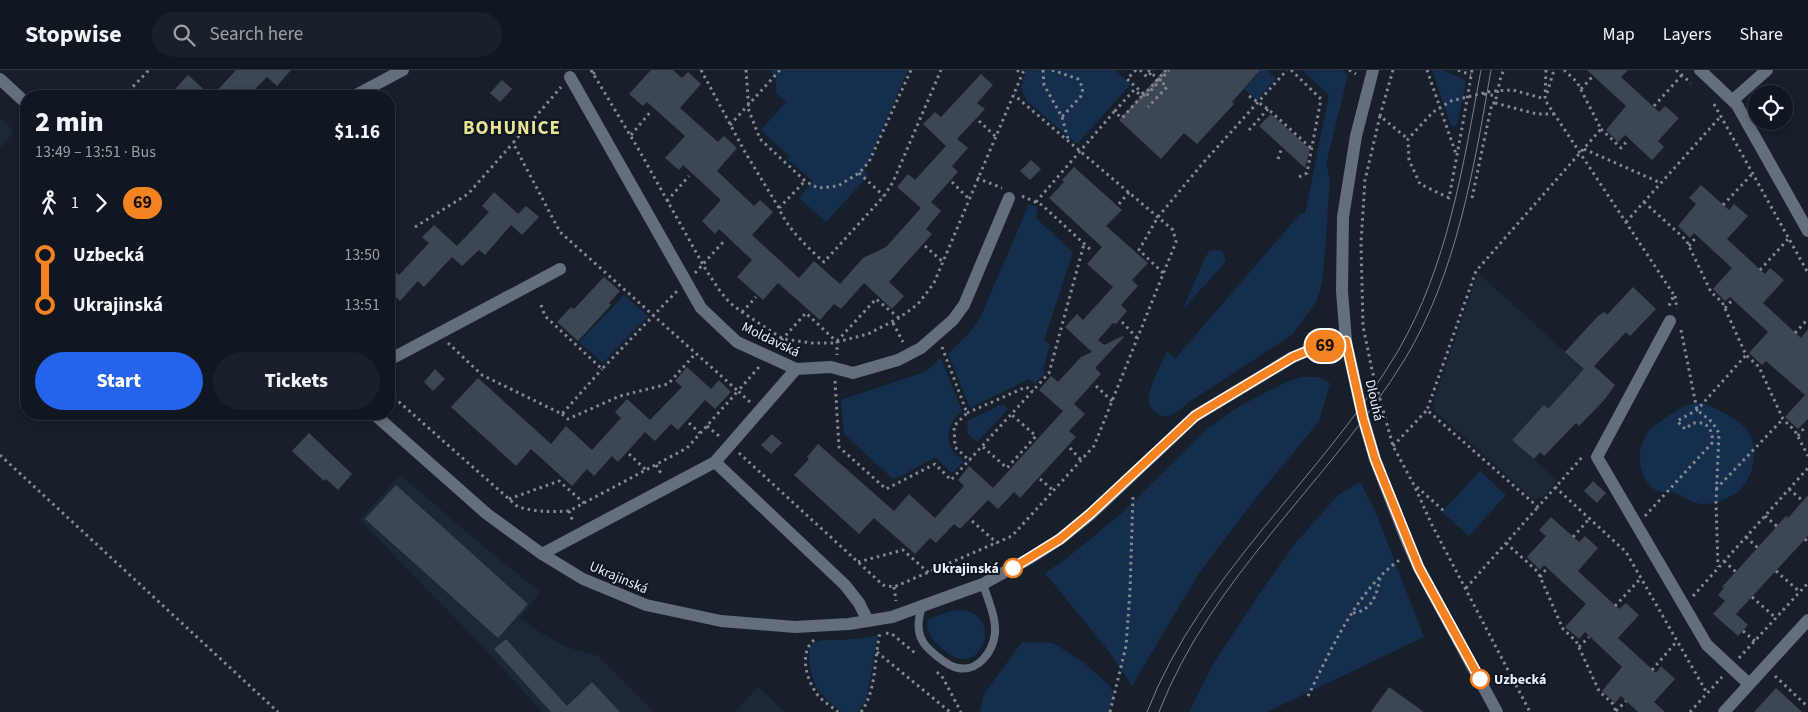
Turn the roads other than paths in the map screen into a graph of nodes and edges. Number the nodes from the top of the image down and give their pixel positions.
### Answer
1 (403, 70) edge
2 (1373, 70) edge
3 (1700, 70) edge
4 (1767, 70) edge
5 (570, 77) road end
6 (0, 80) edge
7 (365, 90) edge
8 (20, 98) edge
9 (1733, 100) junction
10 (1010, 194) road end
11 (1808, 231) edge
12 (560, 270) dead end
13 (1673, 319) road end
14 (1346, 341) junction
15 (395, 357) edge
16 (796, 369) junction
17 (381, 420) edge
18 (715, 462) junction
19 (542, 554) junction
20 (983, 584) junction
21 (922, 606) junction
22 (1808, 620) edge
23 (868, 621) junction
24 (1749, 684) junction
25 (1497, 712) edge
26 (1724, 712) edge

1 - 7 street
2 - 14 street, Dlouhá
3 - 9 street
4 - 9 street
5 - 16 street, Moldavská
6 - 8 street
9 - 11 street
10 - 16 street, Moldavská
12 - 15 street
13 - 24 street
14 - 20 street, Ukrajinská
14 - 25 street, Dlouhá
16 - 18 street
17 - 19 street, Ukrajinská
18 - 19 street
18 - 23 street
19 - 23 street, Ukrajinská
20 - 21 street, Ukrajinská
20 - 21 lane
21 - 23 street, Ukrajinská
22 - 24 street
24 - 26 street

